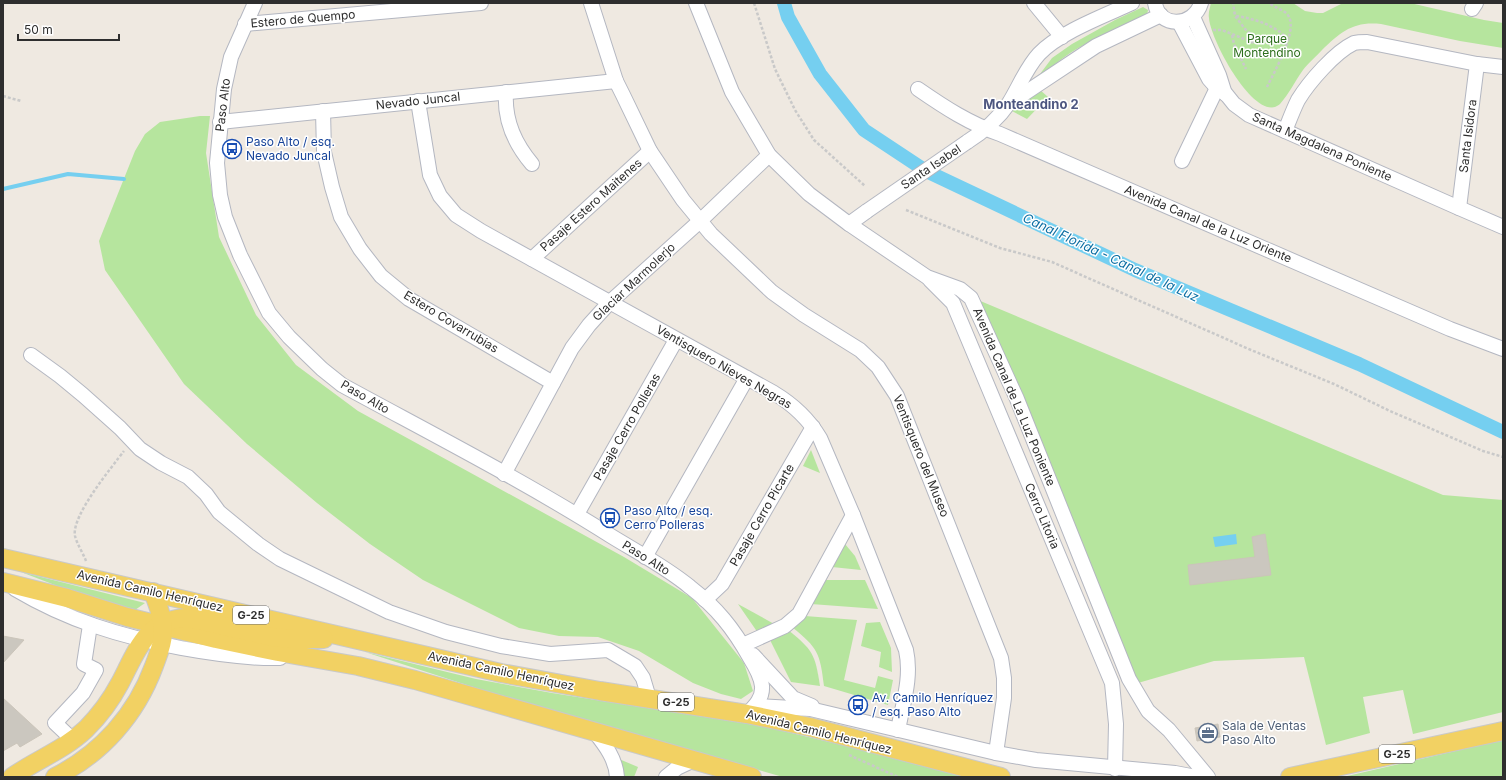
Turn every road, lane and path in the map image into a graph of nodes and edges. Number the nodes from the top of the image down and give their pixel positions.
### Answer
1 (255, 3) edge
2 (481, 3) edge
3 (591, 3) edge
4 (696, 3) edge
5 (754, 3) edge
6 (1034, 3) edge
7 (1132, 3) edge
8 (1201, 3) edge
9 (1233, 3) edge
10 (1269, 3) edge
11 (1158, 9) edge
12 (1235, 16) junction
13 (1192, 17) junction
14 (1179, 22) junction
15 (245, 24) junction
16 (1210, 30) dead end
17 (1231, 34) junction
18 (1062, 37) junction
19 (1289, 40) junction
20 (1477, 64) junction
21 (1503, 67) edge
22 (1246, 69) dead end
23 (616, 81) junction
24 (1267, 87) dead end
25 (918, 89) dead end
26 (1221, 91) junction
27 (506, 92) junction
28 (3, 96) edge
29 (21, 101) dead end
30 (418, 101) junction
31 (1008, 104) junction
32 (323, 111) junction
33 (220, 122) junction
34 (986, 130) junction
35 (1285, 132) junction
36 (650, 151) junction
37 (769, 155) junction
38 (1182, 161) dead end
39 (532, 164) dead end
40 (865, 186) dead end
41 (1459, 208) junction
42 (906, 210) dead end
43 (700, 221) junction
44 (849, 224) junction
45 (1503, 226) edge
46 (532, 259) junction
47 (927, 277) junction
48 (608, 303) junction
49 (676, 340) junction
50 (1503, 349) edge
51 (31, 355) dead end
52 (747, 378) junction
53 (553, 383) junction
54 (813, 427) junction
55 (131, 440) junction
56 (1503, 457) edge
57 (504, 474) junction
58 (577, 514) junction
59 (852, 515) junction
60 (645, 557) junction
61 (3, 558) edge
62 (87, 563) dead end
63 (4, 583) edge
64 (153, 592) junction
65 (705, 600) junction
66 (90, 625) junction
67 (162, 625) junction
68 (349, 637) junction
69 (142, 640) junction
70 (162, 644) junction
71 (743, 645) junction
72 (305, 657) junction
73 (114, 694) junction
74 (649, 698) junction
75 (133, 709) junction
76 (752, 710) junction
77 (828, 714) junction
78 (594, 730) junction
79 (898, 730) junction
80 (1503, 731) edge
81 (73, 740) junction
82 (996, 753) junction
83 (694, 760) junction
84 (1115, 769) junction
85 (12, 777) edge
86 (55, 777) edge
87 (617, 777) edge
88 (666, 777) edge
89 (752, 777) edge
90 (1001, 777) edge
91 (1196, 777) edge
92 (1208, 777) edge
93 (1290, 777) edge

1 - 15 street, Paso Alto
2 - 15 street, Estero de Quempo
3 - 23 street, Ventisquero del Museo
4 - 37 street, Avenida Canal de La Luz Poniente
5 - 40 path
6 - 18 street
7 - 18 street
8 - 13 street
9 - 12 path
10 - 19 path
11 - 14 street
11 - 31 street
12 - 17 path
12 - 19 path
13 - 14 street
13 - 26 street
14 - 26 street, Santa Magdalena Poniente
15 - 33 street, Paso Alto
16 - 17 path
17 - 22 path
18 - 31 street
19 - 24 path
20 - 21 street
20 - 35 street
20 - 41 street, Santa Isidora
23 - 27 street, Nevado Juncal
23 - 36 street, Ventisquero del Museo
25 - 34 street, Avenida Canal de la Luz Oriente
26 - 35 street, Santa Magdalena Poniente
26 - 38 street
27 - 30 street, Nevado Juncal
27 - 39 street
28 - 29 path
30 - 32 street, Nevado Juncal
30 - 46 street, Ventisquero Nieves Negras
31 - 34 street, Santa Isabel
32 - 33 street, Nevado Juncal
32 - 53 street, Estero Covarrubias
33 - 57 street, Paso Alto
34 - 44 street, Santa Isabel, bridge
34 - 50 street, Avenida Canal de la Luz Oriente
35 - 41 street, Santa Magdalena Poniente
36 - 43 street, Ventisquero del Museo
36 - 46 street, Pasaje Estero Maitenes
37 - 43 street, Glaciar Marmolerjo
37 - 44 street, Avenida Canal de La Luz Poniente
41 - 45 street, Santa Magdalena Poniente
42 - 56 path
43 - 48 street, Glaciar Marmolerjo
43 - 82 street, Ventisquero del Museo
44 - 47 street, Avenida Canal de La Luz Poniente
46 - 48 street, Ventisquero Nieves Negras
47 - 84 street, Cerro Litoria
47 - 92 street, Avenida Canal de La Luz Poniente
48 - 49 street, Ventisquero Nieves Negras
48 - 53 street, Glaciar Marmolerjo
49 - 52 street, Ventisquero Nieves Negras
49 - 58 street, Pasaje Cerro Polleras
51 - 55 street
52 - 54 street, Ventisquero Nieves Negras
52 - 60 street
53 - 57 street, Glaciar Marmolerjo
54 - 59 street, Ventisquero Nieves Negras
54 - 65 street, Pasaje Cerro Picarte
55 - 62 path
55 - 74 street
57 - 58 street, Paso Alto
58 - 60 street, Paso Alto
59 - 71 street
59 - 79 street, Ventisquero Nieves Negras
60 - 65 street, Paso Alto
61 - 64 main road, Avenida Camilo Henríquez / G-25
63 - 66 street
63 - 67 main road
64 - 67 main road
64 - 68 main road, Avenida Camilo Henríquez / G-25
65 - 71 street, Paso Alto
66 - 69 street
66 - 81 street
67 - 68 main road
67 - 69 main road
67 - 70 main road
67 - 72 main road
68 - 74 main road, Avenida Camilo Henríquez / G-25
69 - 70 street
69 - 73 main road
70 - 72 street
70 - 75 main road
71 - 76 street, Paso Alto
71 - 77 street, Paso Alto
72 - 78 main road
73 - 75 main road
73 - 81 main road
74 - 76 main road, Avenida Camilo Henríquez / G-25
75 - 86 main road
76 - 77 street
76 - 90 main road, Avenida Camilo Henríquez / G-25
77 - 79 street
78 - 83 main road
78 - 87 street
79 - 82 street
80 - 93 main road, G-25
81 - 85 main road
82 - 84 street
83 - 88 street
83 - 89 main road
84 - 91 street

